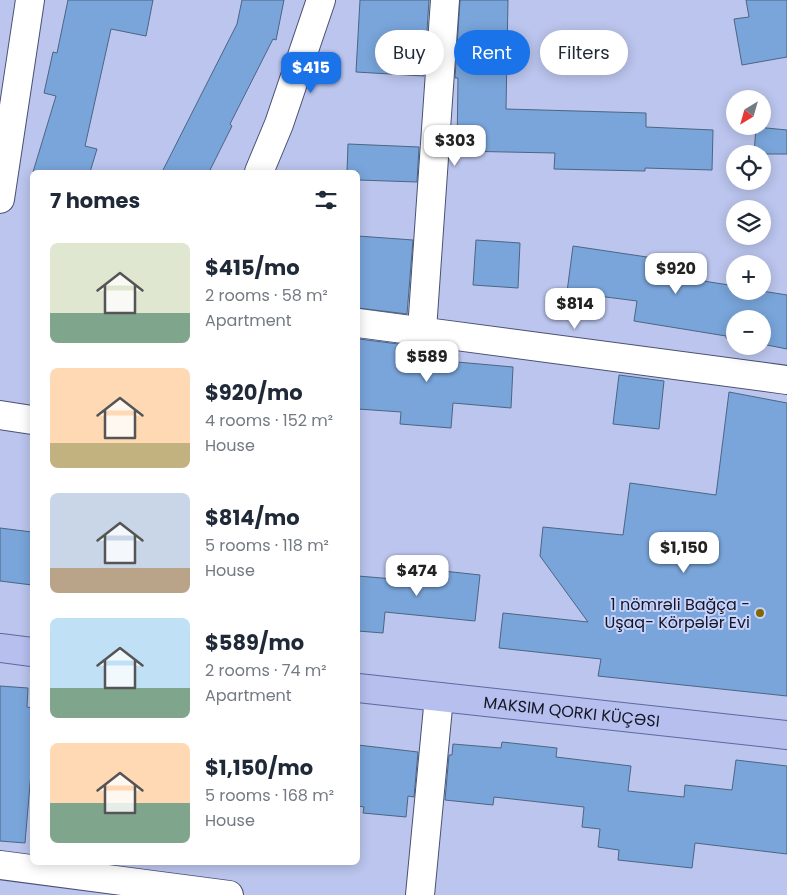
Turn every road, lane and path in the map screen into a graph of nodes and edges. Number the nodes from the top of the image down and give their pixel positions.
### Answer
1 (30, 0) edge
2 (321, 0) edge
3 (445, 0) edge
4 (260, 170) edge
5 (0, 199) edge
6 (360, 323) edge
7 (422, 330) junction
8 (787, 380) edge
9 (0, 415) edge
10 (30, 420) edge
11 (0, 648) edge
12 (30, 652) edge
13 (360, 688) edge
14 (439, 697) junction
15 (787, 735) edge
16 (0, 865) edge
17 (229, 895) edge
18 (420, 895) edge

1 - 5 street
2 - 4 street
3 - 7 street
6 - 7 street
7 - 8 street
9 - 10 street
11 - 12 main road
13 - 14 main road, MAKSIM QORKI KÜÇƏSI
14 - 15 main road, MAKSIM QORKI KÜÇƏSI
14 - 18 street
16 - 17 street

